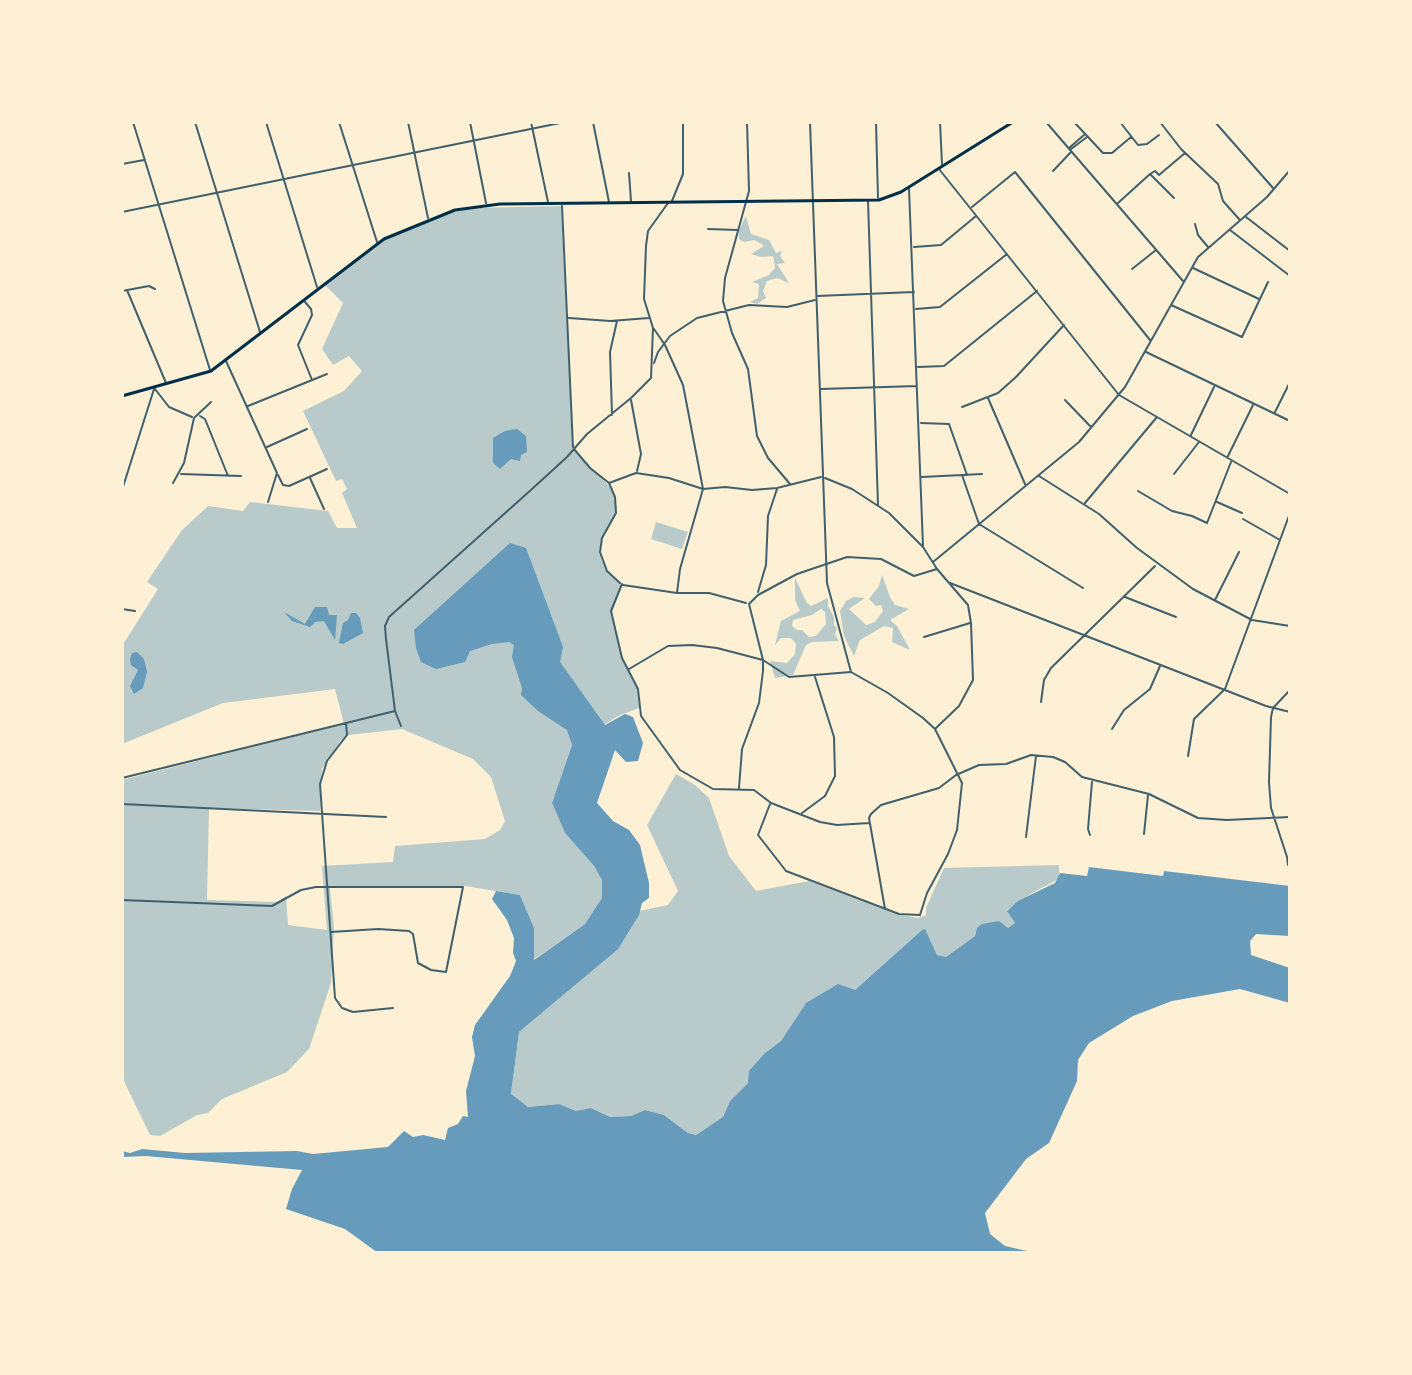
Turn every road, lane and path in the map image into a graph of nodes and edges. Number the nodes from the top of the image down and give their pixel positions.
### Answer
1 (133, 122) edge
2 (195, 122) edge
3 (266, 122) edge
4 (339, 122) edge
5 (408, 122) edge
6 (470, 122) edge
7 (531, 122) edge
8 (565, 122) edge
9 (593, 122) edge
10 (683, 122) edge
11 (747, 122) edge
12 (810, 122) edge
13 (876, 122) edge
14 (940, 122) edge
15 (1013, 122) edge
16 (1046, 122) edge
17 (1074, 122) edge
18 (1120, 122) edge
19 (1160, 122) edge
20 (1215, 122) edge
21 (533, 129) junction
22 (1086, 135) junction
23 (1159, 135) dead end
24 (1131, 137) junction
25 (474, 141) junction
26 (1070, 150) junction
27 (414, 153) junction
28 (1185, 153) junction
29 (145, 159) junction
30 (122, 164) edge
31 (353, 165) junction
32 (940, 167) junction
33 (1290, 170) edge
34 (1053, 171) dead end
35 (629, 173) dead end
36 (1150, 174) junction
37 (1284, 177) junction
38 (284, 179) junction
39 (1290, 180) edge
40 (909, 188) junction
41 (1274, 189) junction
42 (216, 193) junction
43 (1174, 198) dead end
44 (868, 200) junction
45 (879, 200) junction
46 (746, 201) junction
47 (813, 201) junction
48 (632, 202) junction
49 (670, 202) junction
50 (562, 203) junction
51 (609, 203) junction
52 (159, 204) junction
53 (548, 204) junction
54 (1117, 204) junction
55 (486, 205) junction
56 (970, 209) junction
57 (122, 212) edge
58 (976, 216) junction
59 (1245, 216) junction
60 (1240, 219) junction
61 (428, 220) junction
62 (1195, 224) dead end
63 (708, 229) dead end
64 (1229, 229) junction
65 (738, 230) junction
66 (377, 243) junction
67 (913, 247) junction
68 (1208, 247) junction
69 (1157, 250) junction
70 (1290, 251) edge
71 (1007, 254) junction
72 (1192, 267) junction
73 (1132, 269) dead end
74 (1290, 276) edge
75 (1183, 281) junction
76 (1268, 282) dead end
77 (318, 288) junction
78 (155, 289) dead end
79 (127, 290) junction
80 (122, 291) edge
81 (1037, 291) junction
82 (914, 292) junction
83 (871, 294) junction
84 (816, 298) junction
85 (1260, 299) junction
86 (303, 300) junction
87 (1170, 304) junction
88 (915, 309) junction
89 (725, 310) junction
90 (567, 318) junction
91 (649, 318) junction
92 (617, 321) junction
93 (1064, 325) junction
94 (653, 328) junction
95 (260, 333) junction
96 (1150, 341) junction
97 (664, 343) junction
98 (1145, 352) junction
99 (226, 360) junction
100 (653, 367) junction
101 (917, 368) junction
102 (211, 371) junction
103 (327, 374) dead end
104 (312, 380) junction
105 (1290, 382) edge
106 (166, 384) junction
107 (1215, 385) junction
108 (917, 386) junction
109 (874, 387) junction
110 (154, 388) junction
111 (819, 389) junction
112 (1119, 395) junction
113 (122, 396) edge
114 (988, 397) junction
115 (631, 398) junction
116 (1065, 400) dead end
117 (211, 402) dead end
118 (1254, 404) junction
119 (247, 407) junction
120 (962, 407) dead end
121 (1274, 413) junction
122 (612, 415) junction
123 (196, 417) junction
124 (1157, 417) junction
125 (1290, 421) edge
126 (919, 423) junction
127 (1092, 427) junction
128 (307, 429) dead end
129 (1190, 436) junction
130 (1199, 441) junction
131 (266, 448) junction
132 (573, 448) junction
133 (1228, 458) junction
134 (1232, 461) junction
135 (327, 469) dead end
136 (277, 473) junction
137 (636, 473) junction
138 (179, 474) junction
139 (982, 474) dead end
140 (1174, 474) dead end
141 (964, 475) junction
142 (228, 476) junction
143 (241, 476) dead end
144 (1038, 476) junction
145 (309, 477) junction
146 (823, 477) junction
147 (920, 477) junction
148 (173, 483) dead end
149 (609, 483) junction
150 (790, 484) junction
151 (1026, 485) junction
152 (777, 488) junction
153 (703, 489) junction
154 (122, 490) edge
155 (1138, 491) dead end
156 (1290, 494) edge
157 (268, 502) dead end
158 (1216, 502) junction
159 (1084, 504) junction
160 (878, 505) junction
161 (324, 509) dead end
162 (1242, 513) dead end
163 (1290, 513) edge
164 (1243, 519) dead end
165 (979, 524) junction
166 (1280, 540) junction
167 (923, 547) junction
168 (1239, 552) dead end
169 (932, 562) junction
170 (825, 563) junction
171 (1157, 564) junction
172 (937, 569) junction
173 (949, 583) junction
174 (622, 584) junction
175 (1083, 588) dead end
176 (677, 593) junction
177 (758, 595) junction
178 (1124, 597) junction
179 (1214, 601) junction
180 (749, 604) junction
181 (122, 609) edge
182 (135, 611) dead end
183 (1176, 617) dead end
184 (1252, 620) junction
185 (971, 623) junction
186 (1290, 626) edge
187 (1086, 636) junction
188 (924, 637) dead end
189 (763, 660) junction
190 (1161, 665) junction
191 (628, 670) junction
192 (851, 672) junction
193 (815, 676) junction
194 (1225, 689) junction
195 (1290, 690) edge
196 (1041, 702) dead end
197 (1273, 708) junction
198 (395, 711) junction
199 (1290, 712) edge
200 (346, 723) junction
201 (401, 726) dead end
202 (935, 729) junction
203 (1112, 729) dead end
204 (1036, 755) junction
205 (1188, 756) dead end
206 (958, 774) junction
207 (122, 778) edge
208 (1093, 780) junction
209 (739, 789) junction
210 (1149, 794) junction
211 (771, 803) junction
212 (122, 804) edge
213 (321, 812) junction
214 (800, 814) junction
215 (386, 817) dead end
216 (1290, 817) edge
217 (1273, 818) junction
218 (869, 823) junction
219 (1144, 834) dead end
220 (1090, 835) dead end
221 (1026, 837) dead end
222 (1288, 865) dead end
223 (327, 889) junction
224 (122, 900) edge
225 (885, 909) junction
226 (331, 932) junction
227 (393, 1008) dead end

1 - 29 street
2 - 42 street
3 - 38 street
4 - 31 street
5 - 27 street
6 - 25 street
7 - 21 street
8 - 21 street
9 - 51 street
10 - 49 street
11 - 46 street
12 - 47 street
13 - 45 street
14 - 32 street
15 - 32 main road
16 - 26 street
17 - 22 street
18 - 24 street
19 - 28 street
20 - 41 street
21 - 25 street
21 - 53 street
22 - 24 street
22 - 26 street
23 - 24 street
25 - 27 street
25 - 55 street
26 - 34 street
26 - 54 street
27 - 31 street
27 - 61 street
28 - 36 street
28 - 60 street
29 - 30 street
29 - 52 street
31 - 38 street
31 - 66 street
32 - 40 main road
32 - 56 street
33 - 37 street
35 - 48 street
36 - 43 street
36 - 54 street
37 - 39 street
37 - 41 street
38 - 42 street
38 - 77 street
40 - 45 main road
40 - 67 street
41 - 59 street
42 - 52 street
42 - 95 street
44 - 45 main road
44 - 47 main road
44 - 83 street
46 - 47 main road
46 - 49 main road
46 - 65 street
47 - 84 street
48 - 49 main road
48 - 51 main road
49 - 91 street
50 - 51 main road
50 - 53 main road
50 - 90 street
52 - 57 street
52 - 102 street
53 - 55 main road
54 - 69 street
55 - 61 main road
56 - 58 street
56 - 96 street
58 - 67 street
58 - 71 street
59 - 60 street
59 - 70 street
60 - 64 street
61 - 66 main road
62 - 68 street
63 - 65 street
64 - 68 street
64 - 74 street
65 - 89 street
66 - 77 main road
67 - 82 street
68 - 72 street
69 - 73 street
69 - 75 street
71 - 81 street
71 - 88 street
72 - 75 street
72 - 85 street
75 - 87 street
76 - 85 street
77 - 86 main road
78 - 79 street
79 - 80 street
79 - 106 street
81 - 93 street
81 - 101 street
82 - 83 street
82 - 88 street
83 - 84 street
83 - 109 street
84 - 89 street
84 - 111 street
85 - 87 street
86 - 95 main road
86 - 104 street
87 - 96 street
88 - 101 street
89 - 97 street
89 - 150 street
90 - 92 street
90 - 132 street
91 - 92 street
91 - 94 street
92 - 122 street
93 - 112 street
93 - 114 street
94 - 97 street
94 - 100 street
95 - 99 main road
96 - 98 street
97 - 100 street
97 - 153 street
98 - 107 street
98 - 112 street
99 - 102 main road
99 - 119 street
100 - 115 street
101 - 108 street
102 - 106 main road
103 - 104 street
104 - 119 street
105 - 121 street
106 - 110 main road
107 - 118 street
107 - 129 street
108 - 109 street
108 - 126 street
109 - 111 street
109 - 160 street
110 - 113 main road
110 - 123 street
110 - 154 street
111 - 146 street
112 - 124 street
112 - 127 street
114 - 120 street
114 - 151 street
115 - 122 street
115 - 137 street
116 - 127 street
117 - 123 street
118 - 121 street
118 - 133 street
119 - 131 street
121 - 125 street
122 - 132 street
123 - 138 street
123 - 142 street
124 - 129 street
124 - 159 street
126 - 141 street
126 - 147 street
127 - 144 street
128 - 131 street
129 - 130 street
130 - 133 street
130 - 140 street
131 - 136 street
132 - 149 street
132 - 198 street
133 - 134 street
134 - 156 street
134 - 158 street
135 - 145 street
136 - 145 street
136 - 157 street
137 - 149 street
137 - 153 street
138 - 142 street
138 - 148 street
139 - 141 street
141 - 147 street
141 - 165 street
142 - 143 street
144 - 151 street
144 - 159 street
145 - 161 street
146 - 150 street
146 - 160 street
146 - 170 street
147 - 167 street
149 - 174 street
150 - 152 street
151 - 165 street
152 - 153 street
152 - 177 street
153 - 176 street
155 - 158 street
158 - 162 street
159 - 171 street
160 - 167 street
163 - 166 street
164 - 166 street
165 - 169 street
165 - 175 street
166 - 184 street
167 - 169 street
168 - 179 street
169 - 172 street
170 - 172 street
170 - 177 street
170 - 192 street
171 - 178 street
171 - 179 street
172 - 173 street
173 - 185 street
173 - 187 street
174 - 176 street
174 - 191 street
176 - 180 street
177 - 180 street
178 - 183 street
178 - 187 street
179 - 184 street
180 - 189 street
181 - 182 street
184 - 186 street
184 - 194 street
185 - 188 street
185 - 202 street
187 - 190 street
187 - 196 street
189 - 191 street
189 - 193 street
189 - 209 street
190 - 194 street
190 - 203 street
191 - 209 street
192 - 193 street
192 - 202 street
193 - 214 street
194 - 197 street
194 - 205 street
195 - 197 street
197 - 199 street
197 - 217 street
198 - 200 street
198 - 201 street
200 - 207 street
200 - 213 street
202 - 206 street
204 - 206 street
204 - 208 street
204 - 221 street
206 - 218 street
206 - 225 street
208 - 210 street
208 - 220 street
209 - 211 street
210 - 217 street
210 - 219 street
211 - 214 street
211 - 225 street
212 - 213 street
213 - 215 street
213 - 223 street
214 - 218 street
216 - 217 street
217 - 222 street
218 - 225 street
223 - 224 street
223 - 226 street
223 - 226 street
226 - 227 street

